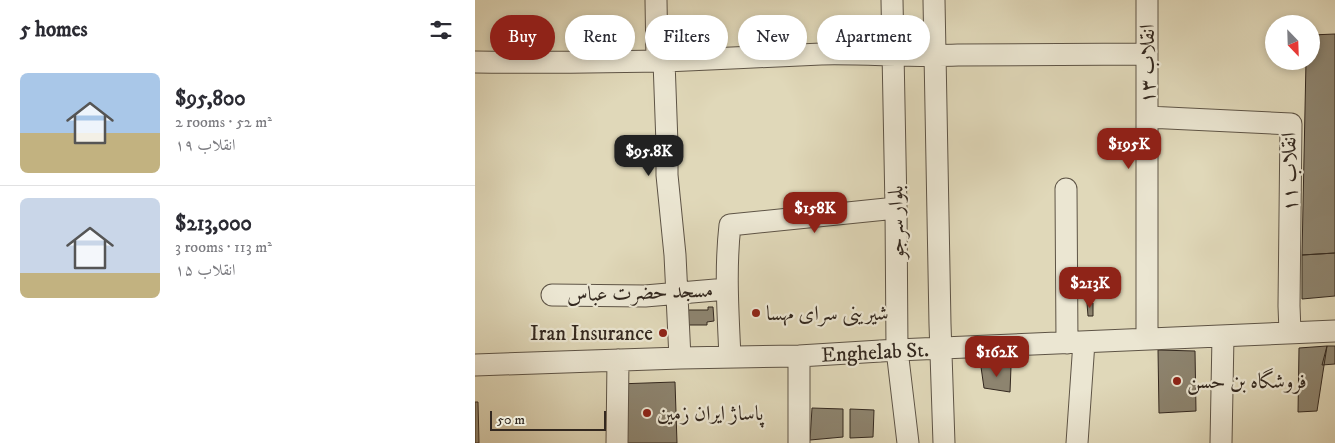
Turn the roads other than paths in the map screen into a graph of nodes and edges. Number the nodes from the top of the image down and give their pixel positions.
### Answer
1 (656, 0) edge
2 (892, 0) edge
3 (934, 0) edge
4 (1147, 0) edge
5 (892, 15) edge
6 (817, 54) edge
7 (1147, 54) junction
8 (930, 56) edge
9 (934, 56) junction
10 (893, 60) edge
11 (661, 61) junction
12 (475, 62) edge
13 (1147, 117) junction
14 (1066, 189) dead end
15 (896, 208) junction
16 (727, 289) junction
17 (676, 292) junction
18 (552, 296) dead end
19 (1335, 330) edge
20 (1290, 332) junction
21 (1223, 336) junction
22 (1147, 339) junction
23 (1075, 342) junction
24 (941, 349) junction
25 (897, 350) junction
26 (799, 356) junction
27 (729, 357) junction
28 (680, 358) junction
29 (618, 360) junction
30 (475, 365) edge
31 (617, 443) edge
32 (799, 443) edge
33 (908, 443) edge
34 (944, 443) edge
35 (1077, 443) edge
36 (1221, 443) edge

1 - 11 street
2 - 5 street, بلوار سرجو
3 - 9 street, بلوار سرجو
4 - 7 street, انقلاب ۱۳
6 - 11 street
7 - 9 street
7 - 13 street, انقلاب ۱۳
8 - 9 street
9 - 24 street, بلوار سرجو
10 - 15 street, بلوار سرجو
11 - 12 street
11 - 17 street
13 - 20 street, انقلاب ۱۱
13 - 22 street, انقلاب ۱۳
14 - 23 street
15 - 16 street
15 - 25 street, بلوار سرجو
16 - 17 street, مسجد حضرت عباس
16 - 27 street
17 - 18 street, مسجد حضرت عباس
17 - 28 street
19 - 20 street, Enghelab St.
20 - 21 street, Enghelab St.
21 - 22 street, Enghelab St.
21 - 36 street
22 - 23 street, Enghelab St.
23 - 24 street, Enghelab St.
23 - 35 street
24 - 25 street, Enghelab St.
24 - 34 street, بلوار سرجو
25 - 26 street, Enghelab St.
25 - 33 street, بلوار سرجو
26 - 27 street, Enghelab St.
26 - 32 street
27 - 28 street, Enghelab St.
28 - 29 street, Enghelab St.
29 - 30 street, Enghelab St.
29 - 31 street

